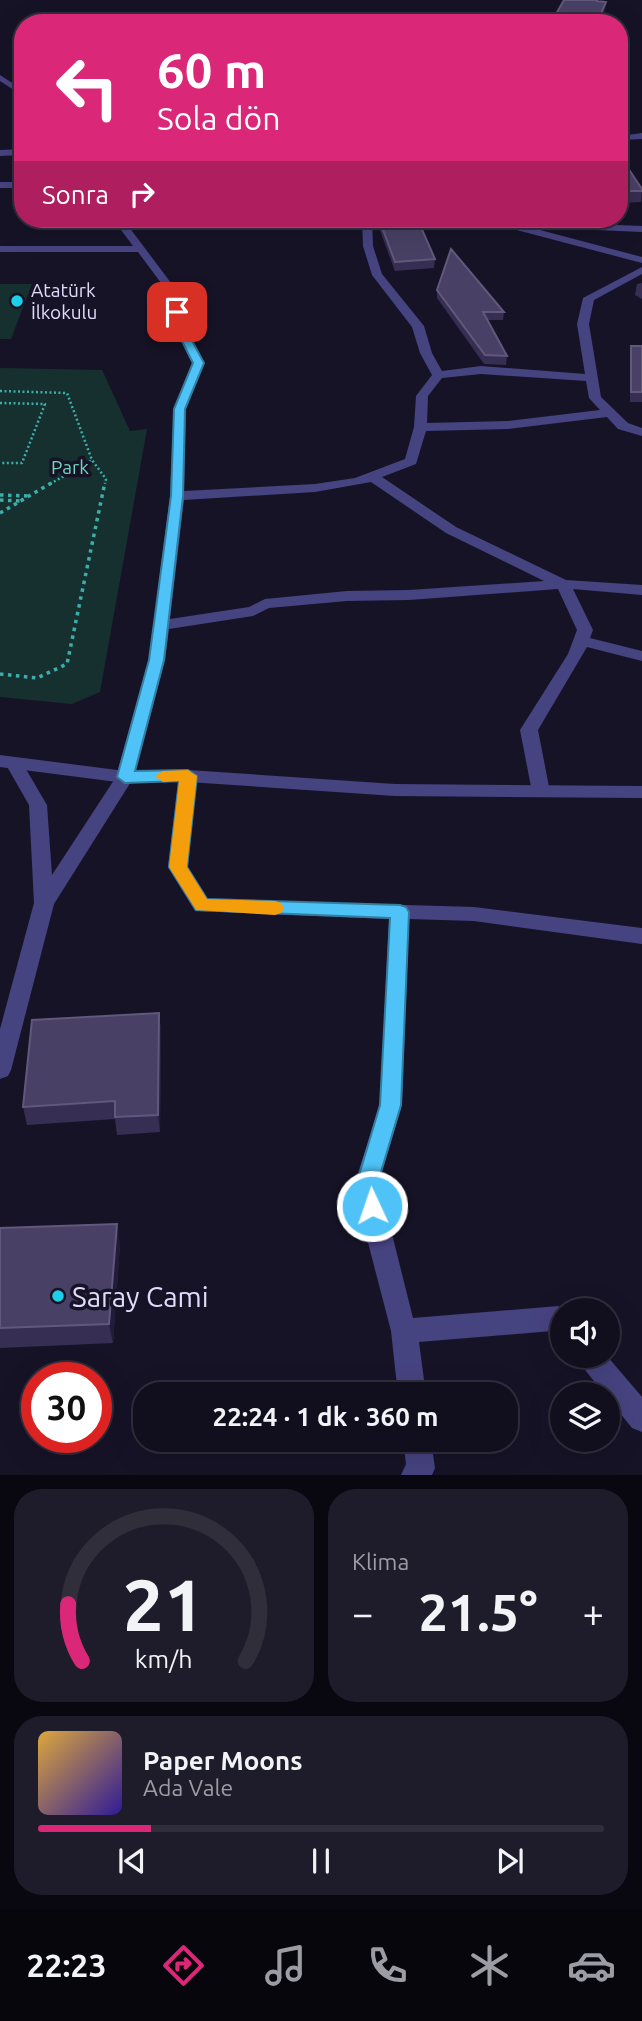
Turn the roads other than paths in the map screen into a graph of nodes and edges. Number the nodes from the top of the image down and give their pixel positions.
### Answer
1 (0, 76) edge
2 (14, 87) edge
3 (125, 228) edge
4 (367, 228) edge
5 (521, 228) edge
6 (619, 228) edge
7 (642, 229) edge
8 (0, 249) edge
9 (142, 249) junction
10 (642, 260) edge
11 (642, 270) edge
12 (438, 375) junction
13 (592, 378) junction
14 (609, 413) junction
15 (420, 426) junction
16 (642, 432) edge
17 (373, 477) junction
18 (177, 496) junction
19 (563, 584) junction
20 (642, 590) edge
21 (161, 625) junction
22 (581, 641) junction
23 (642, 656) edge
24 (7, 762) edge
25 (188, 776) junction
26 (125, 777) junction
27 (541, 792) junction
28 (642, 792) edge
29 (44, 903) junction
30 (400, 912) junction
31 (642, 936) edge
32 (0, 1069) edge
33 (550, 1319) edge
34 (404, 1331) junction
35 (600, 1368) edge
36 (410, 1382) edge
37 (642, 1418) edge
38 (419, 1452) edge
39 (415, 1475) edge

1 - 2 street
3 - 9 street
4 - 12 street
5 - 10 street
6 - 7 street
8 - 9 street
9 - 18 street
11 - 13 street
12 - 13 street
12 - 15 street
13 - 14 street
14 - 15 street
14 - 16 street
15 - 17 street
17 - 18 street
17 - 19 street
18 - 21 street
19 - 20 street
19 - 21 street
19 - 22 street
21 - 26 street
22 - 23 street
22 - 27 street
24 - 26 street
24 - 29 street
25 - 26 street
25 - 27 street
25 - 30 street
26 - 29 street
27 - 28 street
29 - 32 street
30 - 31 street
30 - 34 street
33 - 34 street
34 - 36 street
35 - 37 street
38 - 39 street

